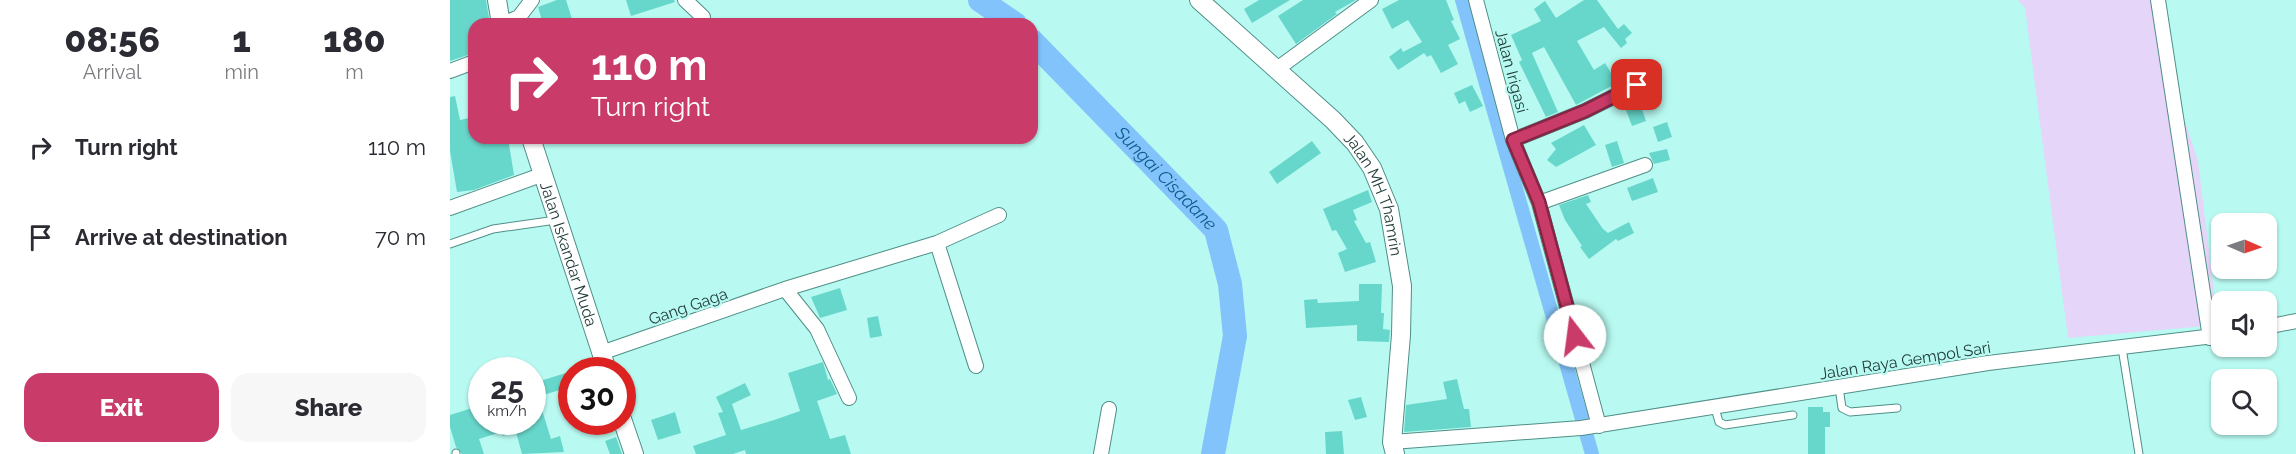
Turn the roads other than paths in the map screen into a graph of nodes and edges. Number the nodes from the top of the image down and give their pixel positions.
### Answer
1 (497, 0) edge
2 (532, 0) edge
3 (685, 0) edge
4 (1199, 0) edge
5 (1370, 0) edge
6 (1476, 0) edge
7 (2158, 0) edge
8 (703, 17) dead end
9 (501, 18) edge
10 (515, 18) edge
11 (468, 64) edge
12 (1277, 69) junction
13 (450, 71) edge
14 (1637, 85) dead end
15 (1513, 140) junction
16 (533, 144) edge
17 (1645, 165) dead end
18 (541, 175) junction
19 (1539, 202) junction
20 (450, 208) edge
21 (999, 215) dead end
22 (556, 220) junction
23 (937, 243) junction
24 (450, 244) edge
25 (785, 289) junction
26 (2211, 308) edge
27 (2296, 321) edge
28 (2277, 325) edge
29 (2211, 338) edge
30 (2122, 348) junction
31 (601, 353) junction
32 (602, 357) edge
33 (976, 366) dead end
34 (1839, 387) junction
35 (849, 398) dead end
36 (1715, 408) junction
37 (1897, 408) dead end
38 (1109, 409) dead end
39 (1793, 415) dead end
40 (1591, 427) junction
41 (627, 435) edge
42 (1394, 448) edge
43 (634, 454) edge
44 (1101, 454) edge
45 (2139, 454) edge

1 - 9 street
2 - 10 street
3 - 8 street
4 - 12 street, Jalan MH Thamrin
5 - 12 street
6 - 15 street, Jalan Irigasi
7 - 26 street
11 - 13 street
12 - 42 street, Jalan MH Thamrin
14 - 15 street
15 - 19 street, Jalan Irigasi
16 - 18 street, Jalan Iskandar Muda
17 - 19 street
18 - 20 street
18 - 22 street, Jalan Iskandar Muda
19 - 40 street, Jalan Irigasi
21 - 23 street, Gang Gaga
22 - 24 lane
22 - 31 street, Jalan Iskandar Muda
23 - 25 street, Gang Gaga
23 - 33 street
25 - 31 street, Gang Gaga
25 - 35 street
27 - 28 street
29 - 30 street, Jalan Raya Gempol Sari
30 - 34 street, Jalan Raya Gempol Sari
30 - 45 lane
31 - 32 street, Jalan Iskandar Muda
34 - 36 street, Jalan Raya Gempol Sari
34 - 37 lane
36 - 39 lane
36 - 40 street, Jalan Raya Gempol Sari
38 - 44 street
40 - 42 street, Jalan Raya Gempol Sari
41 - 43 street

